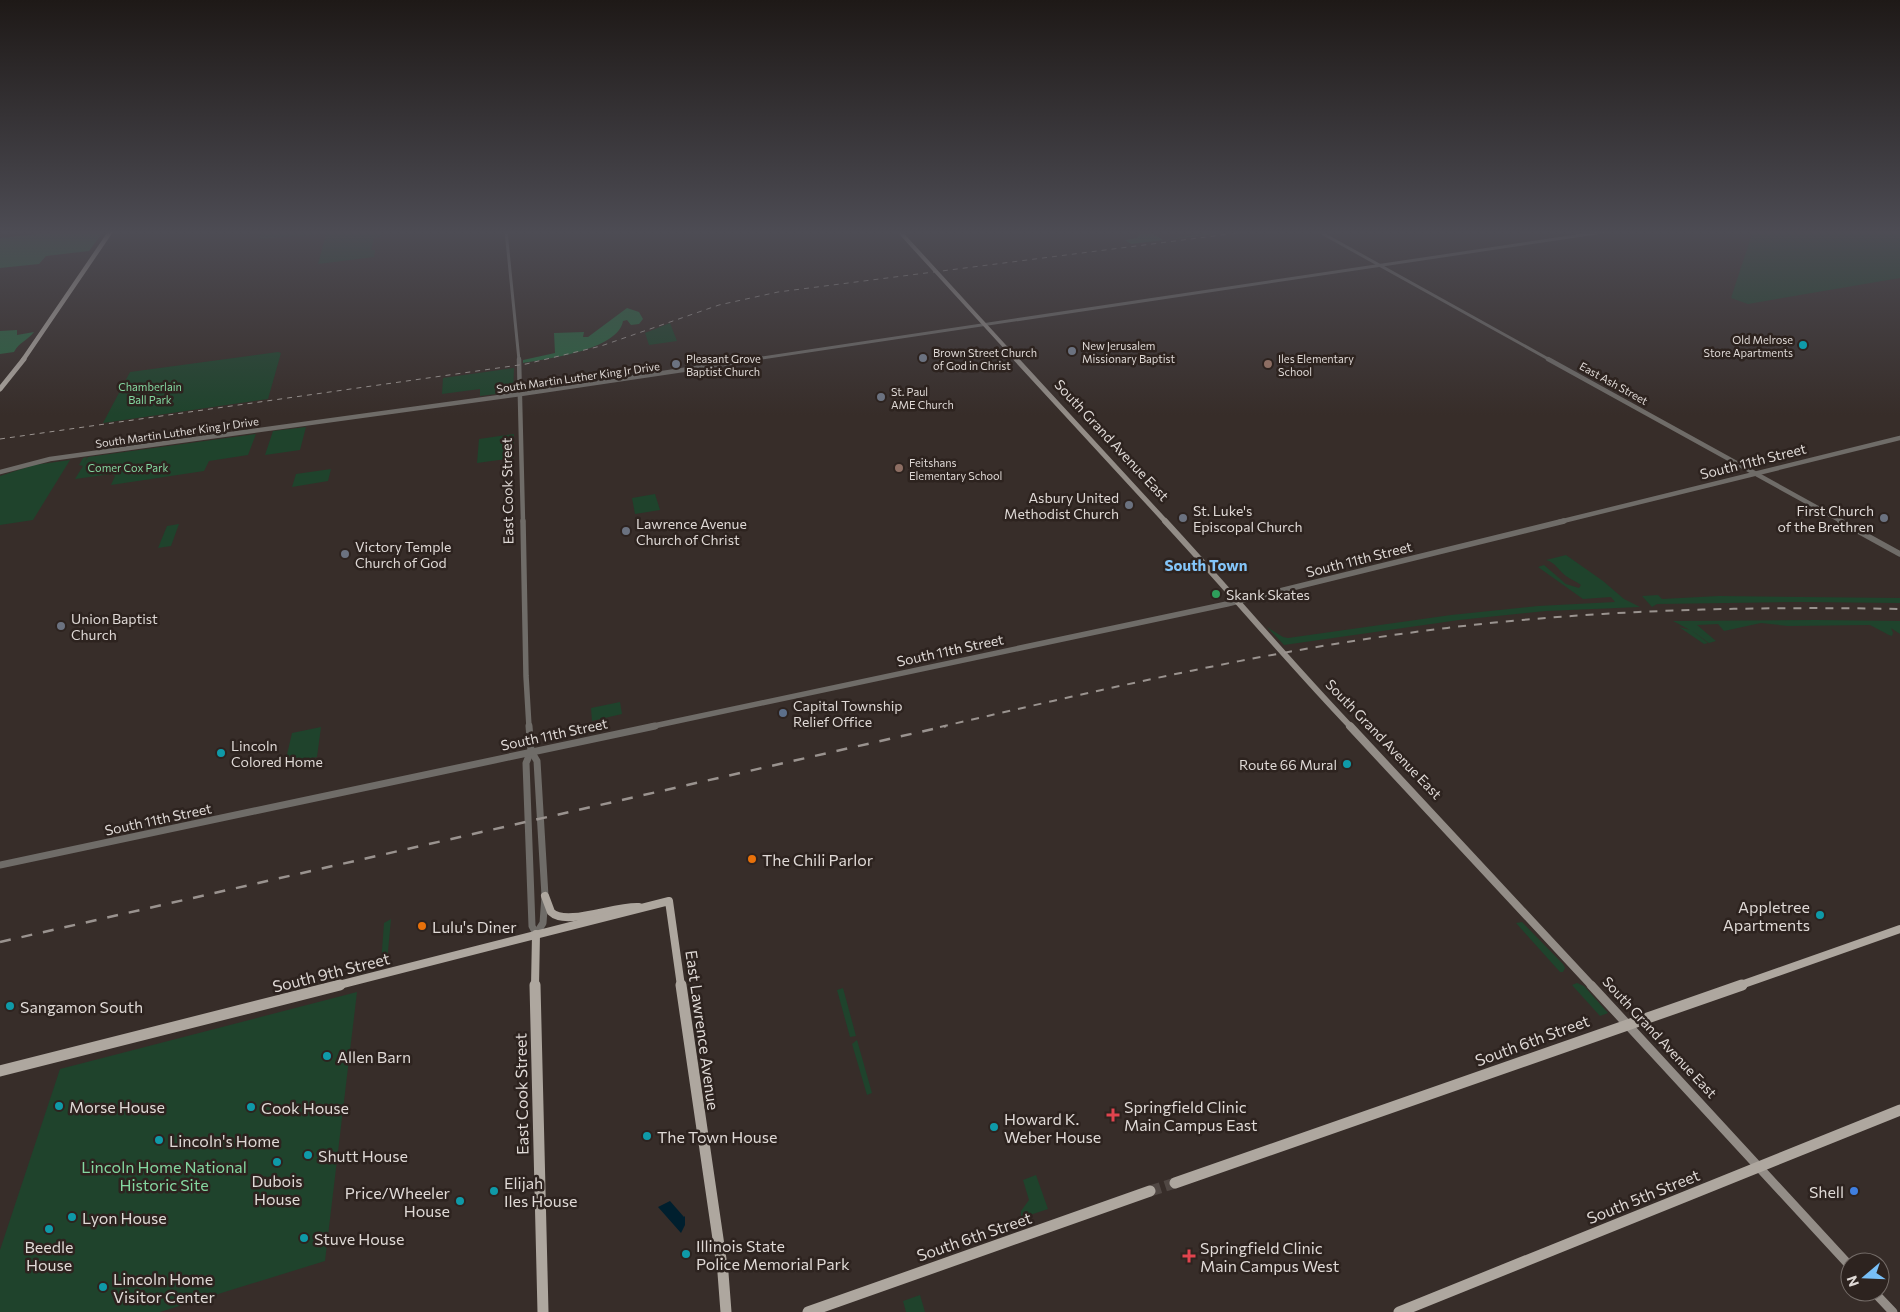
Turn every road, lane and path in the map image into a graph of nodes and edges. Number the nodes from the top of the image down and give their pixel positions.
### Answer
1 (70, 292) edge
2 (512, 292) edge
3 (956, 292) edge
4 (1202, 292) edge
5 (1431, 292) edge
6 (986, 325) junction
7 (0, 389) edge
8 (521, 394) junction
9 (1900, 438) edge
10 (0, 472) edge
11 (1756, 473) junction
12 (1900, 554) edge
13 (1238, 601) junction
14 (531, 751) junction
15 (0, 865) edge
16 (545, 896) junction
17 (669, 901) joint
18 (642, 908) junction
19 (1900, 929) edge
20 (536, 934) junction
21 (1627, 1024) junction
22 (0, 1071) edge
23 (1900, 1110) edge
24 (1758, 1166) junction
25 (1175, 1183) tunnel mouth
26 (1150, 1191) tunnel mouth
27 (1840, 1255) edge
28 (1884, 1302) edge
29 (543, 1312) edge
30 (726, 1312) edge
31 (808, 1312) edge
32 (1399, 1312) edge
33 (1893, 1312) edge

1 - 7 main road
2 - 8 street, East Cook Street
3 - 6 main road, South Grand Avenue East
4 - 6 street, South Martin Luther King Jr Drive
5 - 11 street, East Ash Street
6 - 8 street, South Martin Luther King Jr Drive
6 - 13 main road, South Grand Avenue East
8 - 10 street, South Martin Luther King Jr Drive
8 - 14 street, East Cook Street
9 - 11 street, South 11th Street
11 - 12 street, East Ash Street
11 - 13 street, South 11th Street
13 - 14 street, South 11th Street
13 - 21 main road, South Grand Avenue East
14 - 15 street, South 11th Street
14 - 16 street, East Cook Street
14 - 20 street, East Cook Street
16 - 18 main road
16 - 20 street, East Cook Street
17 - 18 main road, South 9th Street
17 - 30 main road, East Lawrence Avenue
18 - 20 main road, South 9th Street
19 - 21 main road, South 6th Street
20 - 22 main road, South 9th Street
20 - 29 main road, East Cook Street
21 - 24 main road, South Grand Avenue East
21 - 25 main road, South 6th Street
23 - 24 main road, South 5th Street
24 - 27 main road, South Grand Avenue East
24 - 32 main road, South 5th Street
26 - 31 main road, South 6th Street
28 - 33 main road

